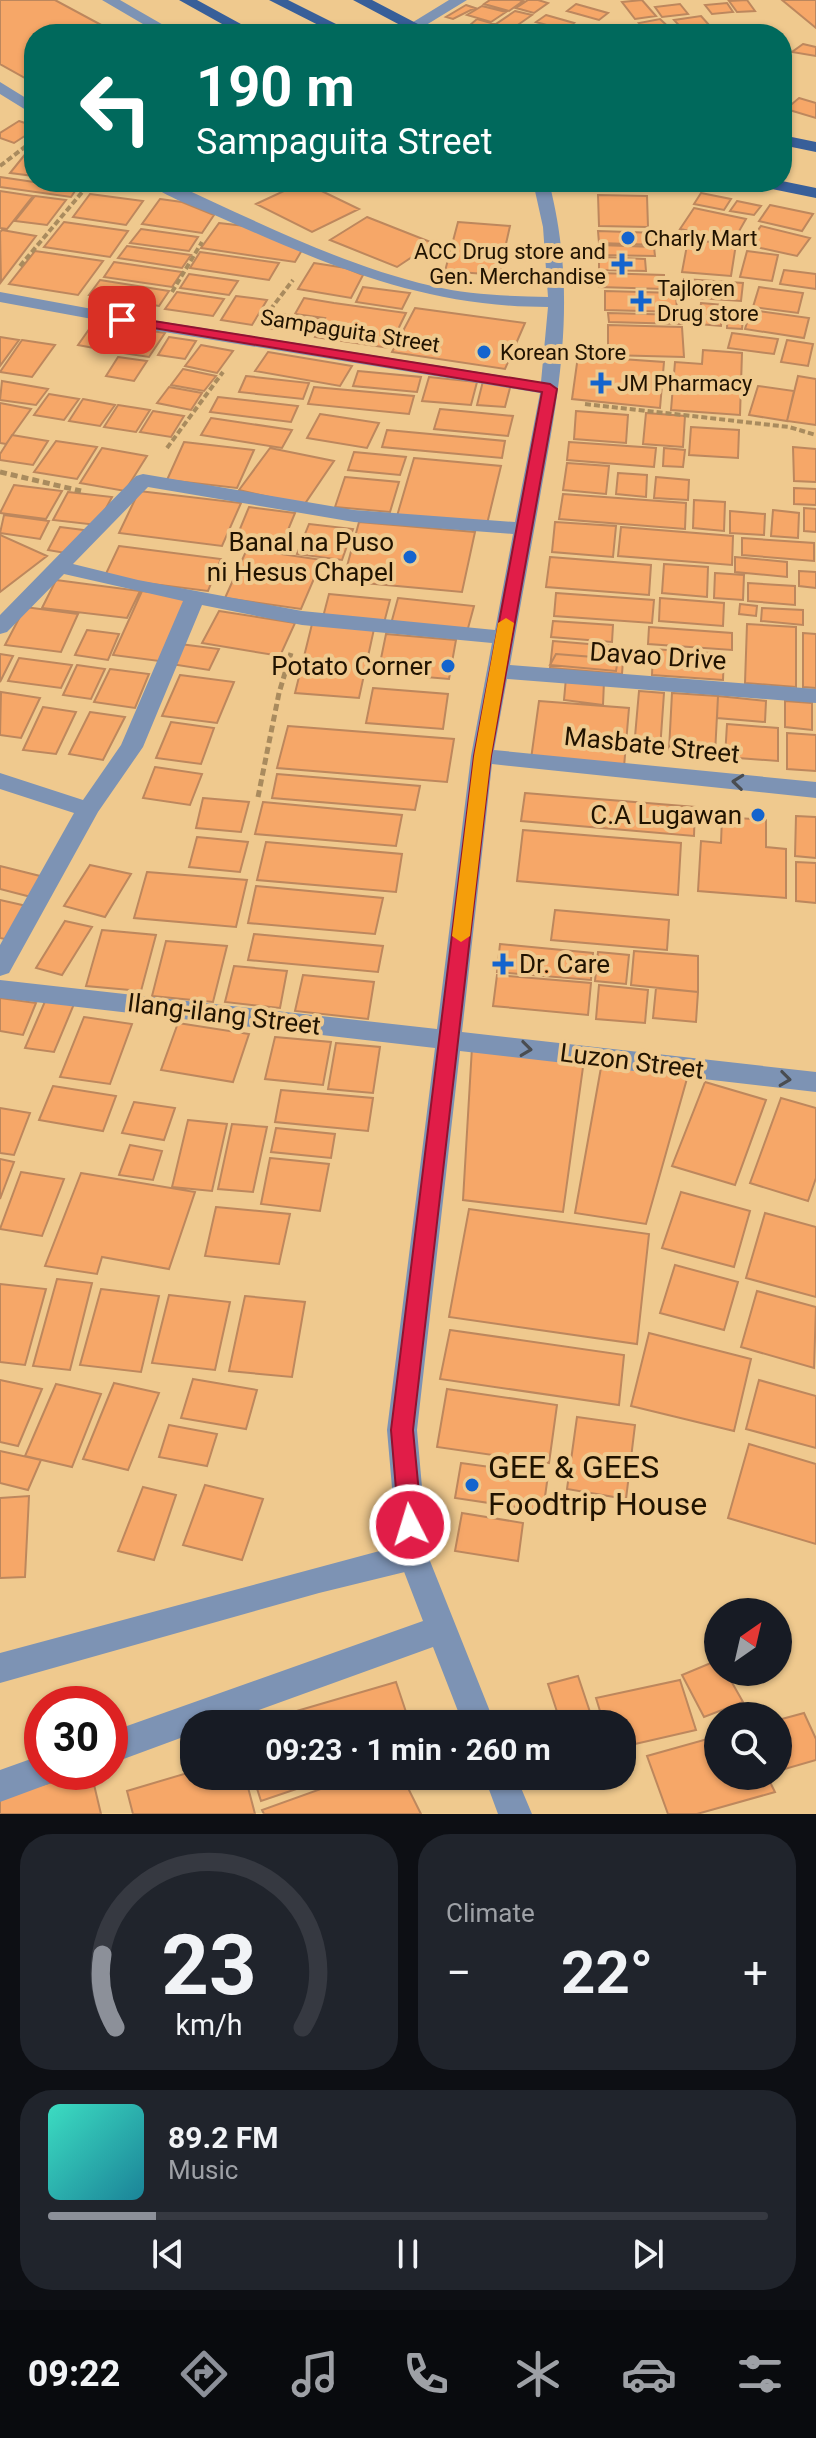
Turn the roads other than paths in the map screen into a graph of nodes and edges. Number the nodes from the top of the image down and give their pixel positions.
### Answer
1 (109, 0) edge
2 (186, 0) edge
3 (276, 0) edge
4 (360, 0) edge
5 (460, 0) edge
6 (153, 24) edge
7 (232, 24) edge
8 (327, 24) edge
9 (407, 24) edge
10 (418, 24) edge
11 (2, 92) edge
12 (24, 104) edge
13 (792, 142) edge
14 (816, 147) edge
15 (792, 188) edge
16 (179, 192) edge
17 (543, 192) edge
18 (816, 193) edge
19 (0, 297) edge
20 (557, 302) junction
21 (549, 394) junction
22 (522, 529) junction
23 (62, 567) junction
24 (196, 595) junction
25 (0, 627) edge
26 (504, 638) junction
27 (496, 671) junction
28 (816, 696) edge
29 (482, 756) junction
30 (0, 781) edge
31 (816, 790) edge
32 (88, 809) junction
33 (0, 967) edge
34 (0, 989) edge
35 (449, 1040) junction
36 (816, 1082) edge
37 (413, 1556) junction
38 (442, 1629) junction
39 (0, 1668) edge
40 (474, 1710) edge
41 (128, 1742) edge
42 (24, 1777) edge
43 (0, 1786) edge
44 (506, 1790) edge
45 (515, 1814) edge

1 - 6 street
2 - 7 main road
3 - 8 main road
4 - 9 main road
5 - 10 street
11 - 12 street
13 - 14 main road
15 - 18 main road
16 - 20 street
17 - 20 street
19 - 21 street, Sampaguita Street
20 - 21 street
21 - 22 street
22 - 23 street
22 - 26 street
23 - 24 street
23 - 25 street
24 - 26 street
24 - 32 street
26 - 27 street
27 - 28 street, Davao Drive
27 - 29 street
31 -> 29 street, Masbate Street
29 - 35 street
30 - 32 street
32 - 33 street
34 - 35 street, Ilang-ilang Street
35 -> 36 street, Luzon Street
35 - 37 street
37 - 38 street
37 - 39 street
38 - 40 street
38 - 41 street
42 - 43 street
44 - 45 street

